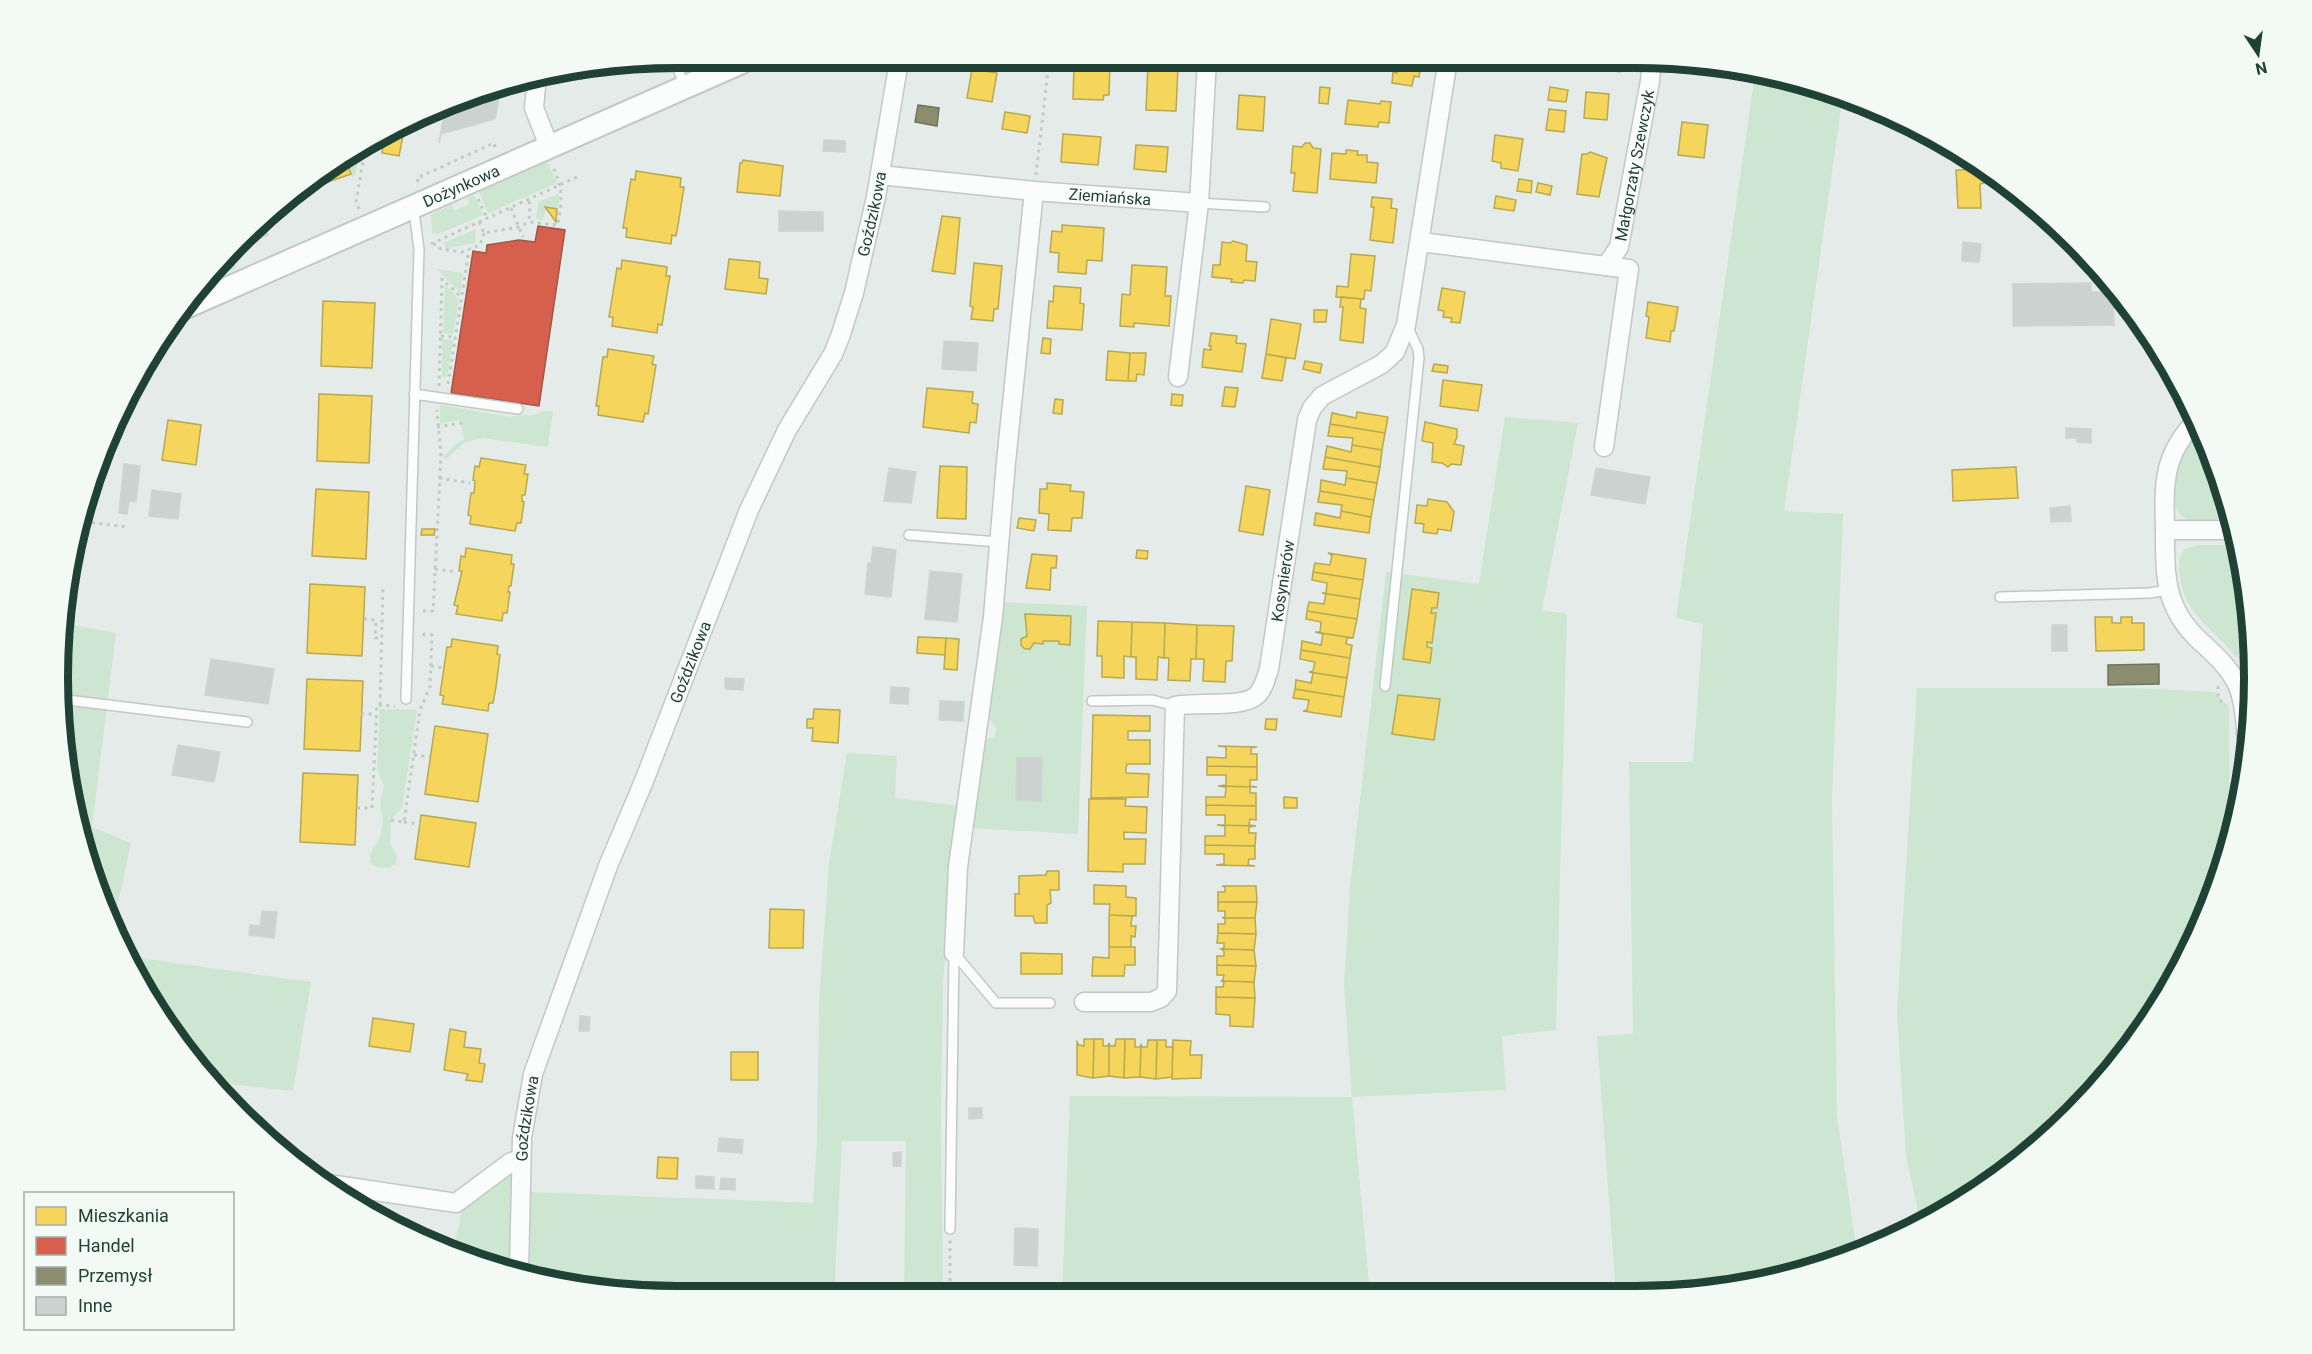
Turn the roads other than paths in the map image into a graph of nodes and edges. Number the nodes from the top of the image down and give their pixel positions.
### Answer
1 (678, 68) edge
2 (717, 68) edge
3 (898, 68) edge
4 (1207, 68) edge
5 (1447, 68) edge
6 (1651, 68) edge
7 (536, 84) edge
8 (684, 87) junction
9 (549, 152) junction
10 (880, 175) junction
11 (1034, 191) junction
12 (1199, 203) junction
13 (411, 207) junction
14 (1264, 207) dead end
15 (1421, 242) junction
16 (1606, 266) junction
17 (196, 302) edge
18 (1406, 325) junction
19 (1178, 377) dead end
20 (414, 394) junction
21 (518, 410) dead end
22 (2191, 427) edge
23 (1604, 447) dead end
24 (2165, 530) junction
25 (2227, 530) edge
26 (909, 535) dead end
27 (999, 542) junction
28 (2168, 591) junction
29 (2000, 597) dead end
30 (1385, 686) dead end
31 (69, 700) edge
32 (1092, 700) dead end
33 (406, 704) road end
34 (1175, 706) junction
35 (2243, 713) edge
36 (247, 722) dead end
37 (954, 953) junction
38 (1084, 1002) dead end
39 (1050, 1003) dead end
40 (521, 1160) junction
41 (341, 1186) edge
42 (950, 1228) road end
43 (519, 1266) edge

1 - 8 lane
2 - 8 street, Dożynkowa
3 - 10 street, Goździkowa
4 - 12 street
5 - 15 street, Kosynierów
6 - 16 street, Małgorzaty Szewczyk
7 - 9 street
8 - 9 street, Dożynkowa
9 - 13 street, Dożynkowa
10 - 11 street, Ziemiańska
10 - 40 street, Goździkowa
11 - 12 street, Ziemiańska
11 - 27 street
12 - 14 lane
12 - 19 street
13 - 17 street, Dożynkowa
13 - 20 lane
15 - 16 street
15 - 18 street, Kosynierów
16 - 23 street
18 - 30 lane
18 - 34 street, Kosynierów
20 - 21 lane
20 - 33 lane
22 - 24 street
24 - 25 street
24 - 28 street
26 - 27 lane
27 - 37 street
28 - 29 lane
28 - 35 street
31 - 36 lane
32 - 34 lane
34 - 38 street
37 - 39 lane
37 - 42 lane
40 - 41 street
40 - 43 street, Goździkowa

